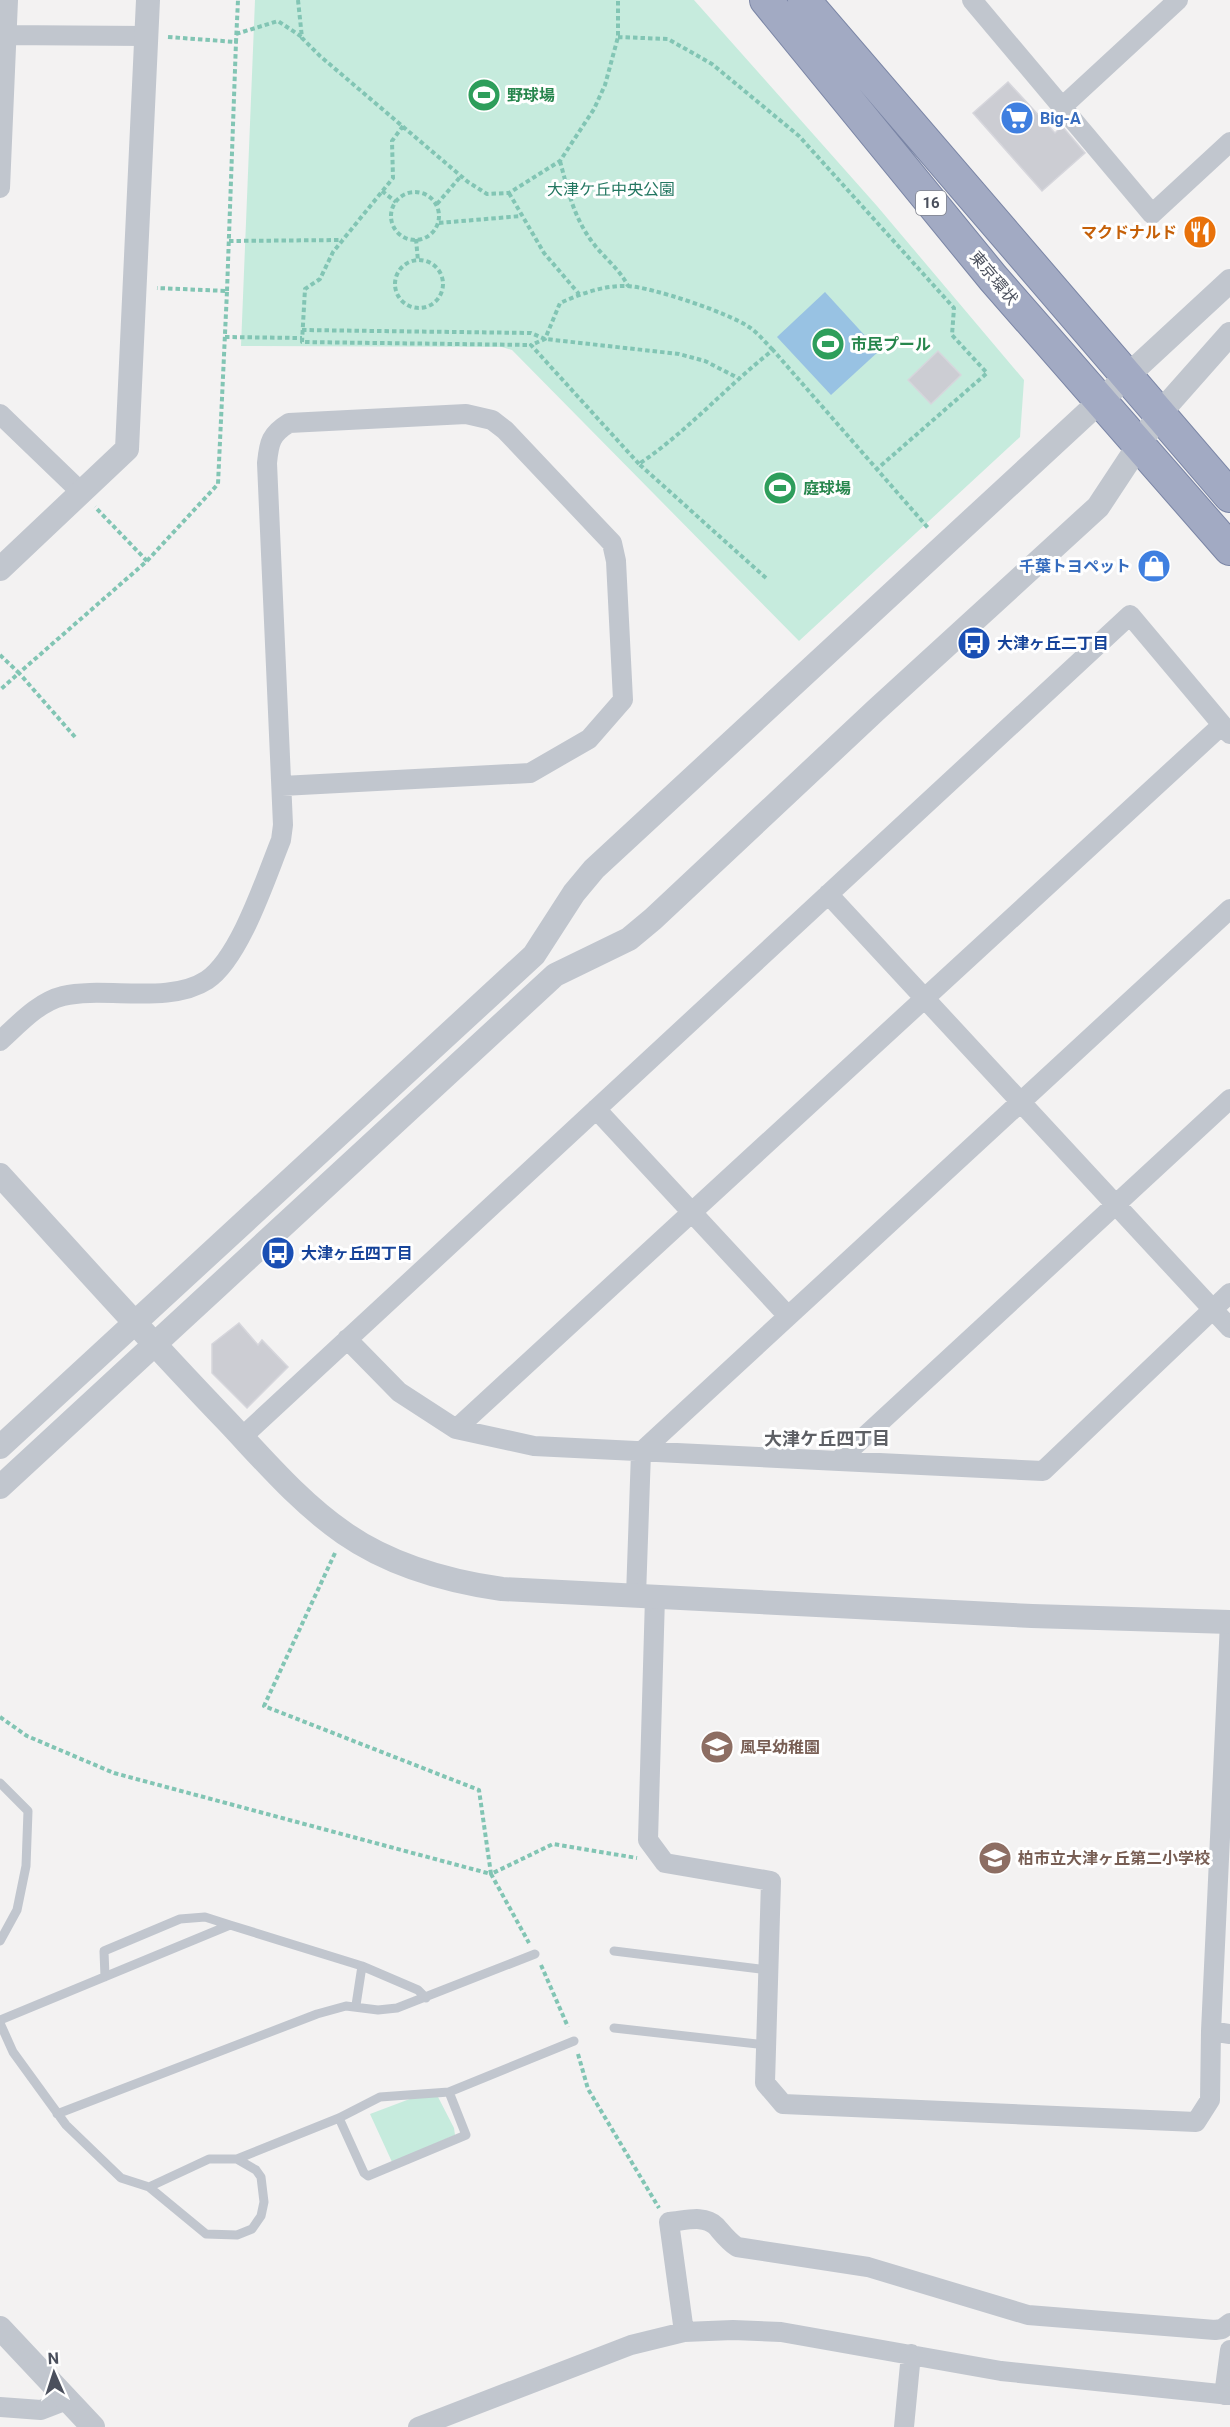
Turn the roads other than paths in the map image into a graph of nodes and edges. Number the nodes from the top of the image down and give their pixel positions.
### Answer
1 (8, 0) edge
2 (148, 0) edge
3 (766, 0) edge
4 (804, 0) edge
5 (1178, 0) edge
6 (974, 1) edge
7 (4, 35) edge
8 (147, 36) junction
9 (1062, 107) junction
10 (1230, 142) edge
11 (0, 188) edge
12 (1230, 281) edge
13 (1230, 334) edge
14 (1128, 376) junction
15 (1100, 402) junction
16 (1160, 413) junction
17 (0, 414) edge
18 (1138, 445) junction
19 (82, 493) junction
20 (1230, 496) edge
21 (1230, 549) edge
22 (0, 569) edge
23 (1226, 730) edge
24 (282, 786) junction
25 (828, 894) junction
26 (1230, 909) edge
27 (925, 997) junction
28 (0, 1041) edge
29 (1230, 1099) edge
30 (1020, 1102) junction
31 (596, 1109) junction
32 (0, 1175) edge
33 (1114, 1204) junction
34 (692, 1212) junction
35 (1230, 1293) edge
36 (1213, 1310) junction
37 (788, 1316) junction
38 (134, 1322) junction
39 (1230, 1328) edge
40 (347, 1339) junction
41 (154, 1345) junction
42 (456, 1429) junction
43 (242, 1437) junction
44 (0, 1447) edge
45 (641, 1452) junction
46 (837, 1461) junction
47 (0, 1487) edge
48 (645, 1596) junction
49 (1230, 1622) edge
50 (1227, 1768) edge
51 (0, 1783) edge
52 (230, 1925) junction
53 (0, 1941) edge
54 (614, 1952) dead end
55 (535, 1954) road end
56 (362, 1966) junction
57 (768, 1970) junction
58 (105, 1977) junction
59 (426, 1998) junction
60 (356, 2006) junction
61 (0, 2021) edge
62 (614, 2028) dead end
63 (1220, 2033) edge
64 (574, 2041) road end
65 (766, 2045) junction
66 (449, 2092) junction
67 (57, 2114) junction
68 (339, 2118) junction
69 (237, 2159) junction
70 (149, 2187) junction
71 (1230, 2323) edge
72 (0, 2328) edge
73 (684, 2332) junction
74 (1230, 2350) edge
75 (911, 2354) junction
76 (1227, 2395) edge
77 (68, 2400) junction
78 (0, 2407) edge
79 (93, 2427) edge
80 (418, 2427) edge
81 (904, 2427) edge

1 - 7 street
2 - 8 street
3 - 15 highway, 東京環状 / 16
4 - 14 highway, 16
5 - 9 street
6 - 9 street
7 - 8 street
7 - 11 street
8 - 19 street
9 - 10 street
12 - 14 street
13 - 16 street
14 - 15 street
14 - 16 highway, 16
15 - 18 highway, 東京環状 / 16
15 - 38 street
16 - 18 street
16 - 20 highway, 16
17 - 19 street
18 - 21 highway, 東京環状 / 16
18 - 41 street
19 - 22 street
23 - 25 street
23 - 27 street
24 - 24 street
24 - 28 street
25 - 27 street
25 - 31 street
26 - 30 street
27 - 30 street
27 - 34 street
29 - 33 street
30 - 33 street
30 - 37 street
31 - 34 street
31 - 40 street
32 - 38 street
33 - 36 street
33 - 46 street
34 - 37 street
34 - 42 street
35 - 36 street
36 - 39 street
36 - 46 street
37 - 45 street
38 - 41 street
38 - 44 street
40 - 42 street
40 - 43 street
41 - 43 street
41 - 47 street
42 - 45 street
43 - 48 street
45 - 46 street
45 - 48 street
48 - 49 street
48 - 57 street
49 - 50 street
50 - 63 street
51 - 53 lane
52 - 56 lane
52 - 58 lane
52 - 58 lane
54 - 57 lane
55 - 59 lane
56 - 59 lane
56 - 60 lane
57 - 65 street
58 - 61 lane
59 - 60 lane
60 - 67 lane
61 - 67 lane
62 - 65 lane
63 - 65 street
64 - 66 lane
66 - 68 lane
66 - 68 lane
67 - 70 lane
68 - 69 lane
69 - 70 lane
69 - 70 lane
71 - 73 street
72 - 77 street
73 - 75 street
73 - 80 street
74 - 76 street
75 - 76 street
75 - 81 street
77 - 78 street
77 - 79 street

